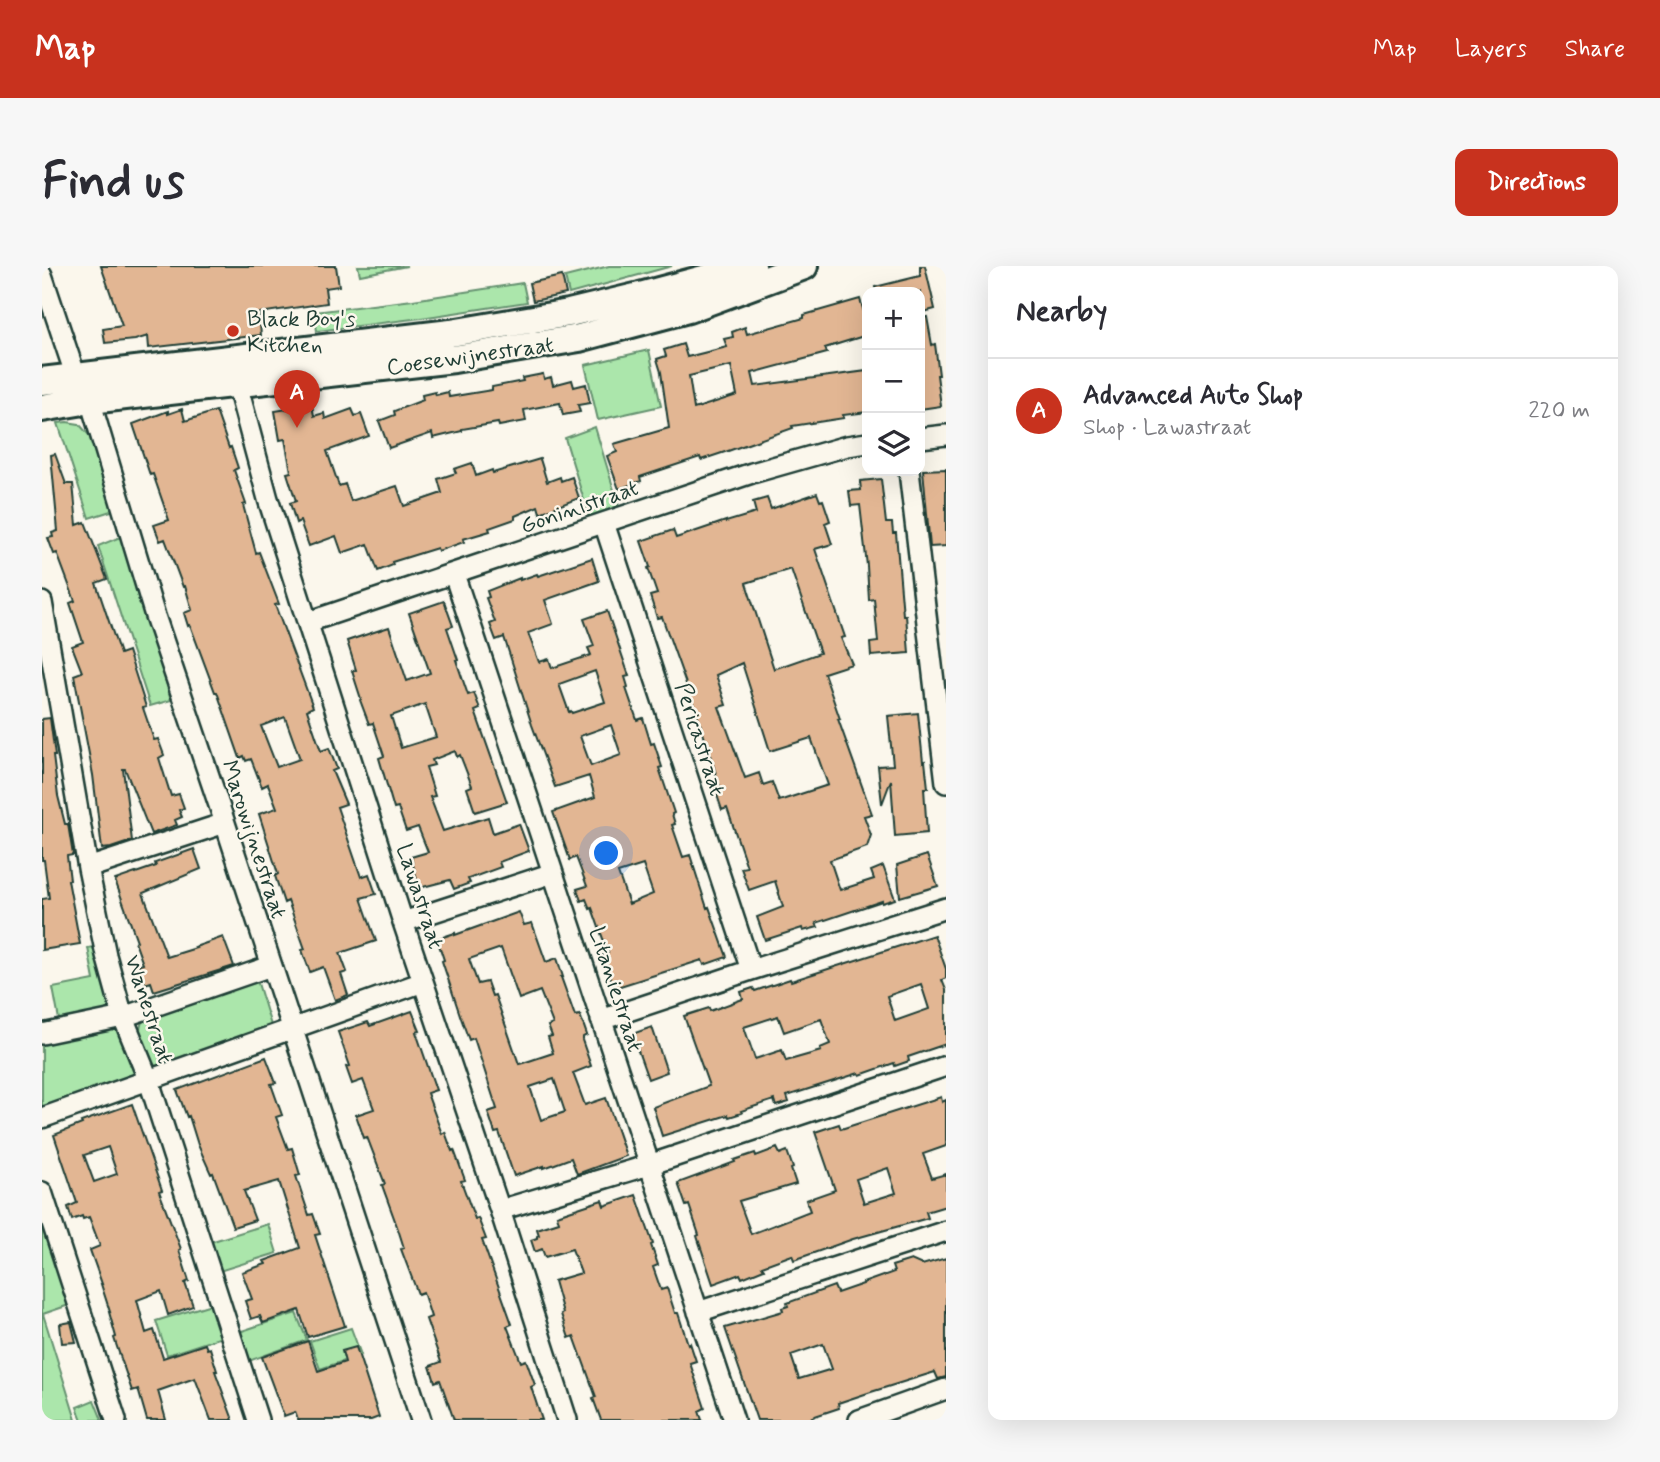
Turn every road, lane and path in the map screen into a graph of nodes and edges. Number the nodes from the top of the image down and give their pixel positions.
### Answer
1 (752, 266) edge
2 (804, 266) edge
3 (42, 275) edge
4 (76, 377) junction
5 (42, 381) edge
6 (237, 384) junction
7 (90, 400) junction
8 (42, 408) edge
9 (946, 435) edge
10 (925, 437) edge
11 (862, 444) edge
12 (910, 476) edge
13 (604, 523) junction
14 (454, 574) junction
15 (42, 601) edge
16 (308, 622) junction
17 (946, 783) edge
18 (225, 823) junction
19 (88, 868) junction
20 (553, 873) junction
21 (946, 908) edge
22 (403, 922) junction
23 (271, 966) junction
24 (751, 970) junction
25 (423, 982) junction
26 (123, 1017) junction
27 (601, 1020) junction
28 (292, 1029) junction
29 (42, 1034) edge
30 (946, 1066) edge
31 (149, 1081) junction
32 (42, 1118) edge
33 (649, 1165) junction
34 (42, 1192) edge
35 (500, 1210) junction
36 (946, 1231) edge
37 (698, 1312) junction
38 (946, 1389) edge
39 (116, 1420) edge
40 (258, 1420) edge
41 (421, 1420) edge
42 (567, 1420) edge
43 (734, 1420) edge
44 (859, 1420) edge

1 - 4 main road, Coesewijnestraat
2 - 6 main road, Coesewijnestraat
3 - 4 street, Marowijnestraat
4 - 5 main road, Coesewijnestraat
4 - 7 street, Marowijnestraat
6 - 7 main road, Coesewijnestraat
6 - 16 street, Lawastraat
7 - 8 main road, Coesewijnestraat
7 - 18 street, Marowijnestraat
9 - 10 street
11 - 13 street, Goninistraat
12 - 17 street
13 - 14 street, Goninistraat
13 - 24 street, Pericastraat
14 - 16 street, Goninistraat
14 - 20 street, Litaniestraat
15 - 19 street, Wanestraat
16 - 22 street, Lawastraat
18 - 19 street
18 - 23 street, Marowijnestraat
19 - 26 street, Wanestraat
20 - 22 street
20 - 27 street, Litaniestraat
21 - 24 street
22 - 25 street, Lawastraat
23 - 26 street
23 - 28 street, Marowijnestraat
24 - 27 street
25 - 28 street
25 - 35 street, Lawastraat
26 - 29 street
26 - 31 street, Wanestraat
27 - 33 street, Litaniestraat
28 - 31 street
28 - 41 street, Marowijnestraat
30 - 33 street
31 - 32 street
31 - 40 street, Wanestraat
33 - 35 street
33 - 37 street, Litaniestraat
34 - 39 street
35 - 42 street, Lawastraat
36 - 37 street
37 - 43 street, Litaniestraat
38 - 44 street

